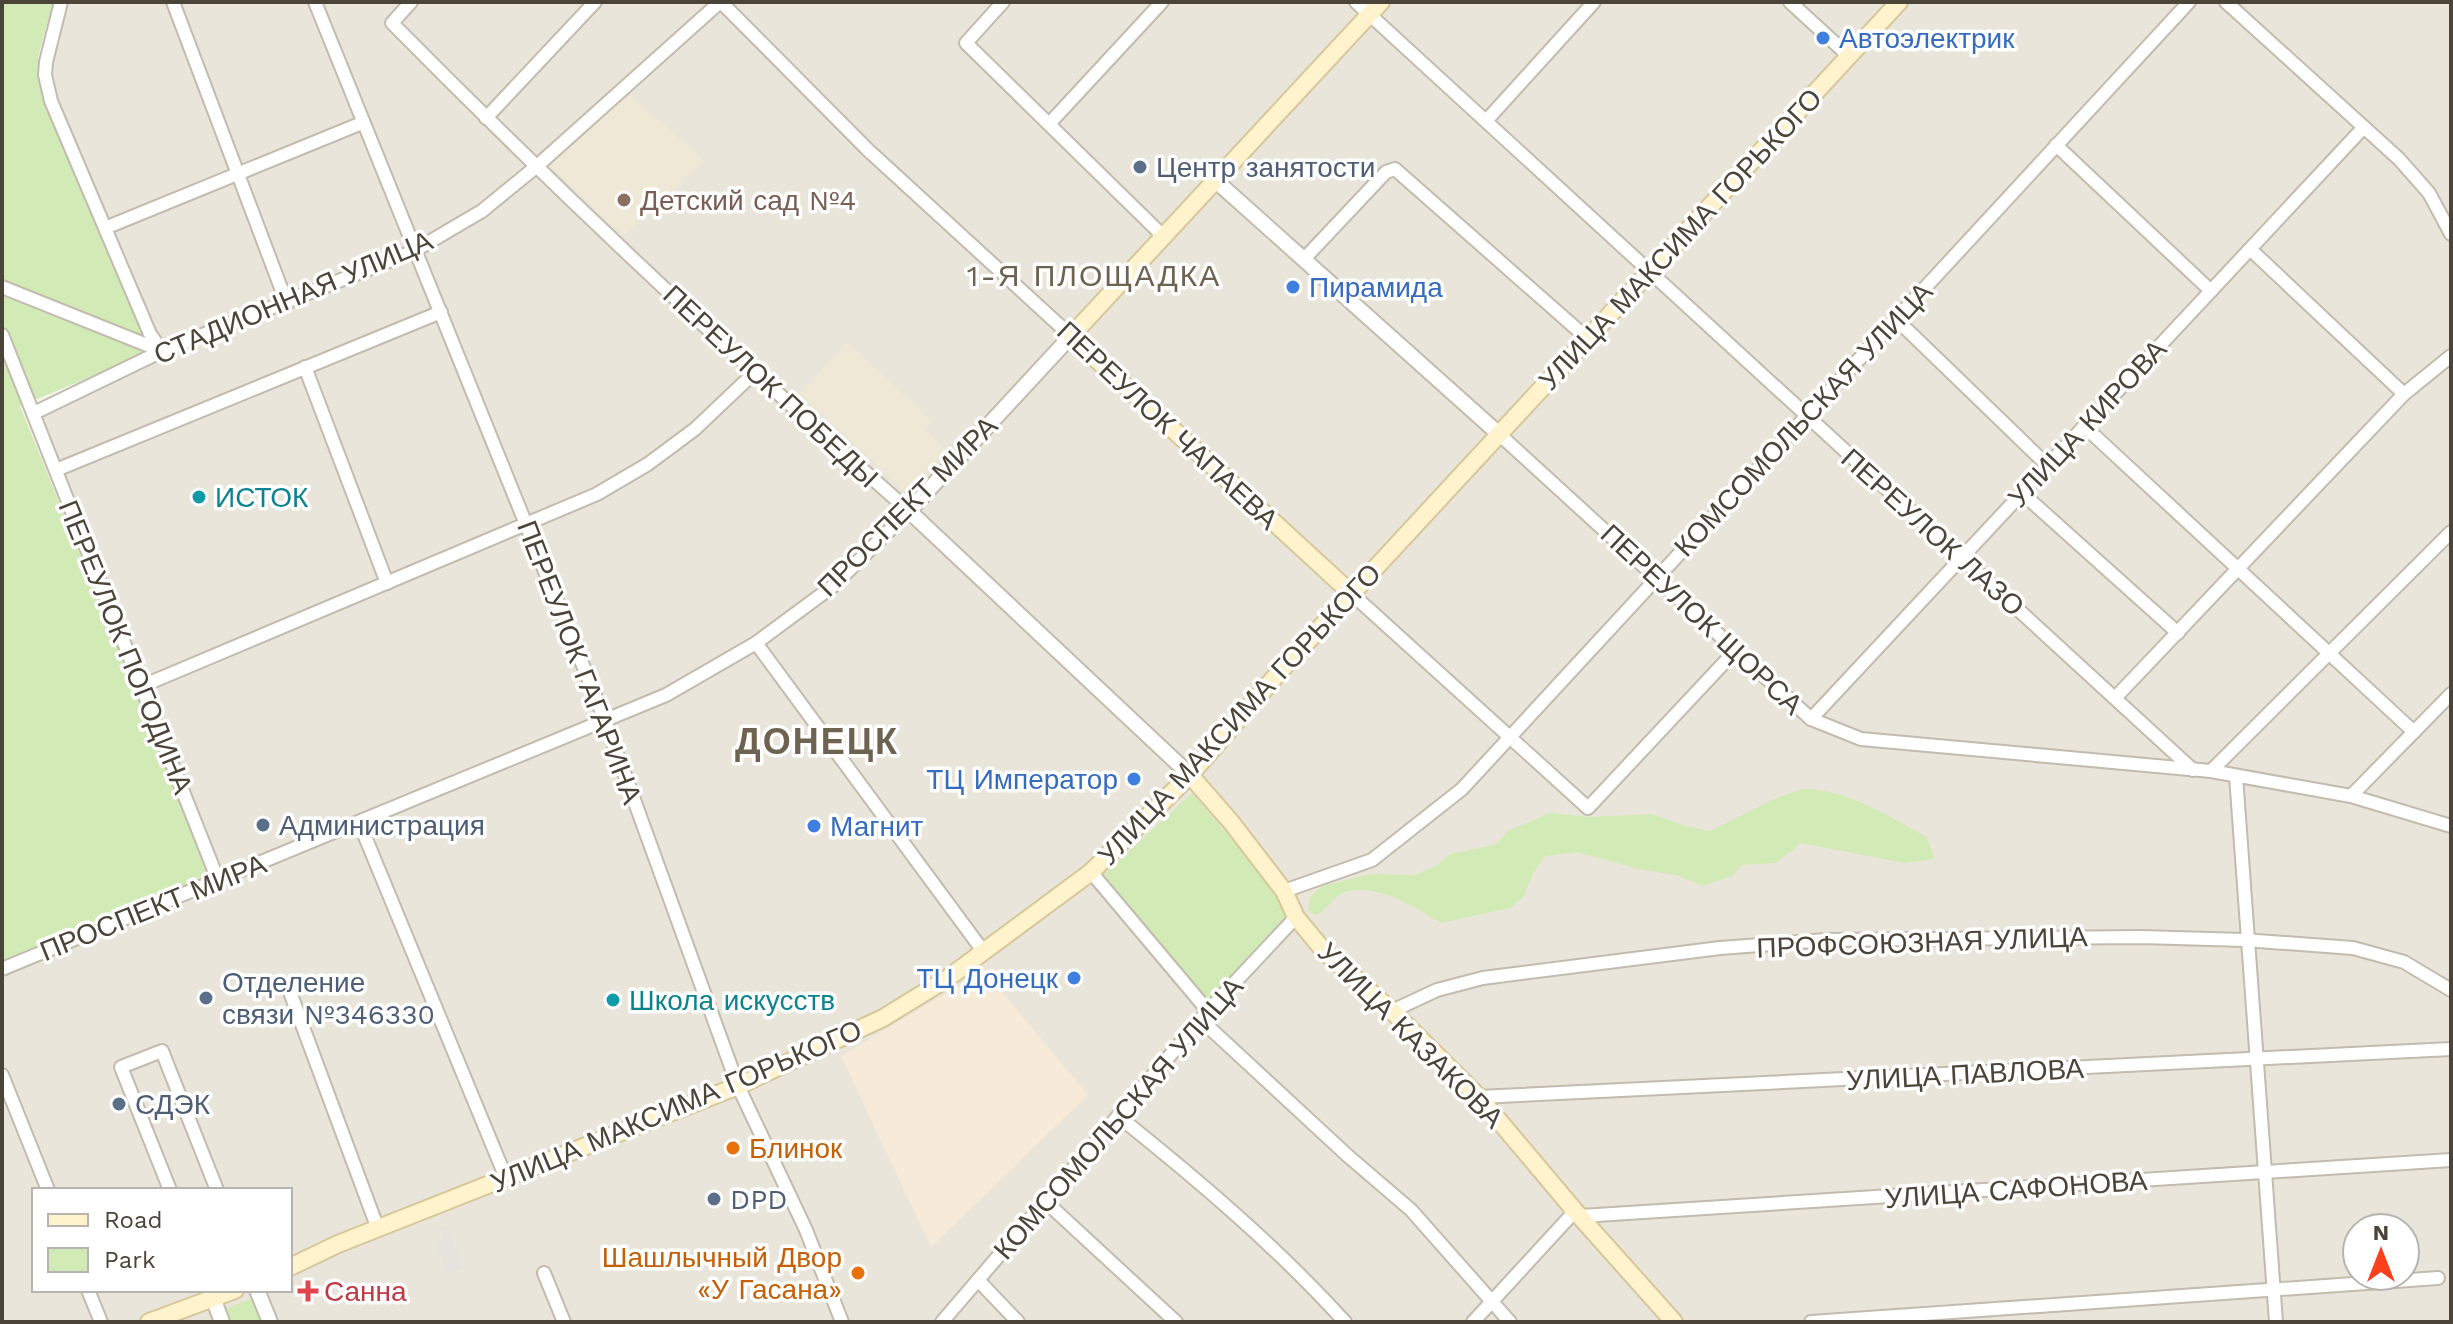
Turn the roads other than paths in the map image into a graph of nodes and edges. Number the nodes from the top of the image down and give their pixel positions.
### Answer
1 (61, 2) edge
2 (173, 2) edge
3 (315, 2) edge
4 (411, 2) edge
5 (595, 2) edge
6 (720, 2) edge
7 (1003, 2) edge
8 (1162, 2) edge
9 (1356, 2) edge
10 (1594, 2) edge
11 (1790, 2) edge
12 (1899, 2) edge
13 (2189, 2) edge
14 (2226, 2) edge
15 (1375, 8) edge
16 (1849, 56) junction
17 (486, 118) junction
18 (1486, 121) junction
19 (362, 123) junction
20 (1049, 124) junction
21 (2364, 127) junction
22 (2056, 145) junction
23 (537, 166) junction
24 (237, 174) junction
25 (1215, 180) junction
26 (105, 228) junction
27 (2451, 234) edge
28 (1163, 236) junction
29 (2250, 249) junction
30 (414, 251) junction
31 (1304, 259) junction
32 (1649, 273) junction
33 (2, 287) edge
34 (2211, 291) junction
35 (287, 304) junction
36 (441, 312) junction
37 (1896, 319) junction
38 (2, 335) edge
39 (1071, 336) junction
40 (1588, 339) junction
41 (162, 351) junction
42 (2451, 356) edge
43 (305, 367) junction
44 (753, 374) junction
45 (2404, 394) junction
46 (34, 413) junction
47 (1806, 416) junction
48 (2084, 426) junction
49 (1500, 435) junction
50 (2048, 466) junction
51 (56, 470) junction
52 (2022, 493) junction
53 (909, 511) junction
54 (526, 524) junction
55 (2451, 532) edge
56 (1962, 558) junction
57 (2238, 569) junction
58 (1657, 577) junction
59 (387, 583) junction
60 (1352, 594) junction
61 (2178, 633) junction
62 (756, 643) junction
63 (1736, 650) junction
64 (2329, 654) junction
65 (142, 686) junction
66 (2451, 694) edge
67 (2115, 698) junction
68 (1811, 719) junction
69 (605, 720) junction
70 (2414, 732) junction
71 (1510, 737) junction
72 (2193, 770) junction
73 (2211, 771) junction
74 (1190, 775) junction
75 (2236, 776) junction
76 (2351, 796) junction
77 (359, 822) junction
78 (2451, 826) edge
79 (1091, 872) junction
80 (218, 880) junction
81 (1284, 891) junction
82 (1296, 917) junction
83 (2248, 940) junction
84 (983, 951) junction
85 (2, 969) edge
86 (287, 984) dead end
87 (2451, 990) edge
88 (1392, 1011) junction
89 (1204, 1015) junction
90 (2451, 1049) edge
91 (2257, 1060) junction
92 (2, 1075) edge
93 (738, 1086) junction
94 (1479, 1097) junction
95 (1118, 1116) junction
96 (2451, 1160) edge
97 (2266, 1173) junction
98 (506, 1178) junction
99 (47, 1188) edge
100 (169, 1188) edge
101 (216, 1188) edge
102 (1045, 1201) junction
103 (1578, 1214) junction
104 (378, 1229) junction
105 (292, 1266) edge
106 (544, 1273) dead end
107 (2438, 1278) dead end
108 (978, 1280) junction
109 (2274, 1290) junction
110 (89, 1292) edge
111 (258, 1292) edge
112 (212, 1294) edge
113 (1492, 1302) junction
114 (101, 1322) edge
115 (149, 1322) edge
116 (222, 1322) edge
117 (270, 1322) edge
118 (564, 1322) edge
119 (842, 1322) edge
120 (942, 1322) edge
121 (1018, 1322) edge
122 (1176, 1322) edge
123 (1345, 1322) edge
124 (1473, 1322) edge
125 (1510, 1322) edge
126 (1674, 1322) edge
127 (1811, 1322) edge
128 (2276, 1322) edge

1 - 26 street
2 - 24 street
3 - 19 street, ПЕРЕУЛОК ГАГАРИНА
4 - 17 street, ПЕРЕУЛОК ПОБЕДЫ
5 - 17 street
6 - 23 street, СТАДИОННАЯ УЛИЦА
6 - 39 street, ПЕРЕУЛОК ЧАПАЕВА
7 - 20 street
8 - 20 street
9 - 15 street, ПЕРЕУЛОК ЛАЗО
10 - 18 street
11 - 16 street
12 - 16 main road, УЛИЦА МАКСИМА ГОРЬКОГО
13 - 22 street, КОМСОМОЛЬСКАЯ УЛИЦА
14 - 21 street
15 - 18 street, ПЕРЕУЛОК ЛАЗО
15 - 25 main road, ПРОСПЕКТ МИРА
16 - 32 main road, УЛИЦА МАКСИМА ГОРЬКОГО
17 - 23 street, ПЕРЕУЛОК ПОБЕДЫ
18 - 32 street, ПЕРЕУЛОК ЛАЗО
19 - 24 street
19 - 30 street, ПЕРЕУЛОК ГАГАРИНА
20 - 28 street
21 - 27 street
21 - 29 street, УЛИЦА КИРОВА
22 - 34 street
22 - 37 street, КОМСОМОЛЬСКАЯ УЛИЦА
23 - 30 street, СТАДИОННАЯ УЛИЦА
23 - 44 street, ПЕРЕУЛОК ПОБЕДЫ
24 - 26 street
24 - 35 street
25 - 28 main road, ПРОСПЕКТ МИРА
25 - 31 street, ПЕРЕУЛОК ЩОРСА
26 - 41 street
28 - 39 main road, ПРОСПЕКТ МИРА
29 - 34 street, УЛИЦА КИРОВА
29 - 45 street
30 - 35 street, СТАДИОННАЯ УЛИЦА
30 - 36 street, ПЕРЕУЛОК ГАГАРИНА
31 - 40 street
31 - 49 street, ПЕРЕУЛОК ЩОРСА
32 - 40 main road, УЛИЦА МАКСИМА ГОРЬКОГО
32 - 47 street, ПЕРЕУЛОК ЛАЗО
33 - 41 street
34 - 48 street, УЛИЦА КИРОВА
35 - 41 street, СТАДИОННАЯ УЛИЦА
36 - 43 street
36 - 54 street, ПЕРЕУЛОК ГАГАРИНА
37 - 47 street, КОМСОМОЛЬСКАЯ УЛИЦА
37 - 50 street
38 - 46 street, ПЕРЕУЛОК ПОГОДИНА
39 - 53 street, ПРОСПЕКТ МИРА
39 - 60 main road, ПЕРЕУЛОК ЧАПАЕВА
40 - 49 main road, УЛИЦА МАКСИМА ГОРЬКОГО
41 - 46 street, СТАДИОННАЯ УЛИЦА
42 - 45 street
43 - 51 street
43 - 59 street
44 - 53 street, ПЕРЕУЛОК ПОБЕДЫ
44 - 54 street
45 - 57 street
46 - 51 street, ПЕРЕУЛОК ПОГОДИНА
47 - 56 street, ПЕРЕУЛОК ЛАЗО
47 - 58 street, КОМСОМОЛЬСКАЯ УЛИЦА
48 - 50 street, УЛИЦА КИРОВА
48 - 57 street
49 - 58 street, ПЕРЕУЛОК ЩОРСА
49 - 60 main road, УЛИЦА МАКСИМА ГОРЬКОГО
50 - 52 street, УЛИЦА КИРОВА
51 - 65 street, ПЕРЕУЛОК ПОГОДИНА
52 - 56 street, УЛИЦА КИРОВА
52 - 61 street
53 - 62 street, ПРОСПЕКТ МИРА
53 - 74 street, ПЕРЕУЛОК ПОБЕДЫ
54 - 59 street
54 - 69 street, ПЕРЕУЛОК ГАГАРИНА
55 - 64 street
56 - 67 street, ПЕРЕУЛОК ЛАЗО
56 - 68 street, УЛИЦА КИРОВА
57 - 61 street
57 - 64 street
58 - 63 street, ПЕРЕУЛОК ЩОРСА
58 - 71 street, КОМСОМОЛЬСКАЯ УЛИЦА
59 - 65 street
60 - 71 street, ПЕРЕУЛОК ЧАПАЕВА
60 - 74 main road, УЛИЦА МАКСИМА ГОРЬКОГО
61 - 67 street
62 - 69 street, ПРОСПЕКТ МИРА
62 - 84 street
63 - 68 street, ПЕРЕУЛОК ЩОРСА
63 - 71 street, ПЕРЕУЛОК ЧАПАЕВА
64 - 70 street
64 - 73 street
65 - 80 street, ПЕРЕУЛОК ПОГОДИНА
66 - 70 street
67 - 72 street, ПЕРЕУЛОК ЛАЗО
68 - 72 street, ПЕРЕУЛОК ЩОРСА
69 - 77 street, ПРОСПЕКТ МИРА
69 - 93 street, ПЕРЕУЛОК ГАГАРИНА
70 - 76 street
71 - 81 street, КОМСОМОЛЬСКАЯ УЛИЦА
72 - 73 street, ПЕРЕУЛОК ЩОРСА
73 - 75 street, ПЕРЕУЛОК ЩОРСА
74 - 79 main road, УЛИЦА МАКСИМА ГОРЬКОГО
74 - 81 main road, УЛИЦА КАЗАКОВА
75 - 76 street, ПЕРЕУЛОК ЩОРСА
75 - 83 street
76 - 78 street, ПЕРЕУЛОК ЩОРСА
77 - 80 street, ПРОСПЕКТ МИРА
77 - 98 street
79 - 84 main road, УЛИЦА МАКСИМА ГОРЬКОГО
79 - 89 street
80 - 85 street, ПРОСПЕКТ МИРА
81 - 82 main road, УЛИЦА КАЗАКОВА
82 - 88 main road, УЛИЦА КАЗАКОВА
82 - 89 street, КОМСОМОЛЬСКАЯ УЛИЦА
83 - 87 street, ПРОФСОЮЗНАЯ УЛИЦА
83 - 88 street, ПРОФСОЮЗНАЯ УЛИЦА
83 - 91 street
84 - 93 main road, УЛИЦА МАКСИМА ГОРЬКОГО
86 - 104 street
88 - 94 main road, УЛИЦА КАЗАКОВА
89 - 95 street, КОМСОМОЛЬСКАЯ УЛИЦА
89 - 113 street
90 - 91 street, УЛИЦА ПАВЛОВА
91 - 94 street, УЛИЦА ПАВЛОВА
91 - 97 street
92 - 99 street
93 - 98 main road, УЛИЦА МАКСИМА ГОРЬКОГО
93 - 119 street, ПЕРЕУЛОК ГАГАРИНА
94 - 103 main road, УЛИЦА КАЗАКОВА
95 - 102 street, КОМСОМОЛЬСКАЯ УЛИЦА
95 - 123 street
96 - 97 street, УЛИЦА САФОНОВА
97 - 103 street, УЛИЦА САФОНОВА
97 - 109 street
98 - 104 main road, УЛИЦА МАКСИМА ГОРЬКОГО
100 - 101 street
102 - 108 street, КОМСОМОЛЬСКАЯ УЛИЦА
102 - 122 street
103 - 113 street
103 - 126 main road, УЛИЦА КАЗАКОВА
104 - 105 main road, УЛИЦА МАКСИМА ГОРЬКОГО
106 - 118 street
107 - 109 street
108 - 120 street, КОМСОМОЛЬСКАЯ УЛИЦА
108 - 121 street
109 - 127 street
109 - 128 street
110 - 114 street
111 - 117 street
112 - 115 main road
112 - 116 street
113 - 124 street
113 - 125 street

